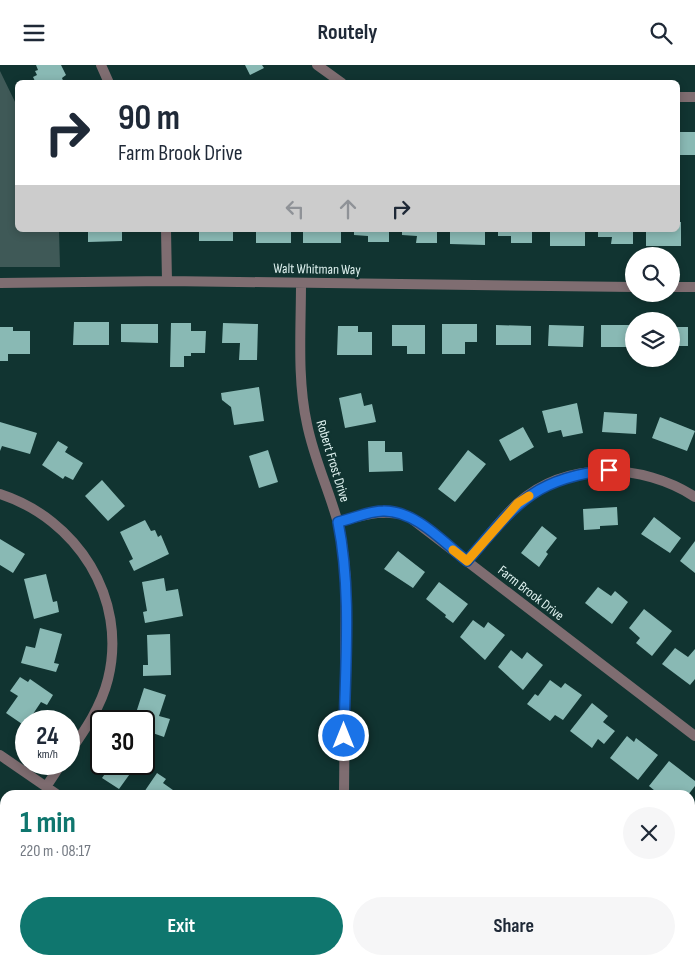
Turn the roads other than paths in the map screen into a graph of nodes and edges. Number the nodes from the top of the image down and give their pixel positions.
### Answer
1 (101, 65) edge
2 (317, 65) edge
3 (108, 80) edge
4 (338, 80) edge
5 (680, 97) edge
6 (695, 97) edge
7 (166, 232) edge
8 (167, 281) junction
9 (0, 283) edge
10 (301, 283) junction
11 (625, 287) edge
12 (680, 287) edge
13 (695, 287) edge
14 (0, 494) edge
15 (695, 497) edge
16 (338, 522) junction
17 (467, 561) junction
18 (695, 736) edge
19 (80, 737) edge
20 (0, 755) edge
21 (54, 775) edge
22 (46, 787) junction
23 (50, 790) edge
24 (344, 790) edge

1 - 3 street
2 - 4 street
5 - 6 street
7 - 8 street
8 - 9 street, Walt Whitman Way
8 - 10 street, Walt Whitman Way
10 - 11 street, Walt Whitman Way
10 - 16 street, Robert Frost Drive
12 - 13 street
14 - 19 street
15 - 17 street
16 - 17 street, Farm Brook Drive
16 - 24 street, Robert Frost Drive
17 - 18 street, Farm Brook Drive
20 - 22 street
21 - 22 street
22 - 23 street

